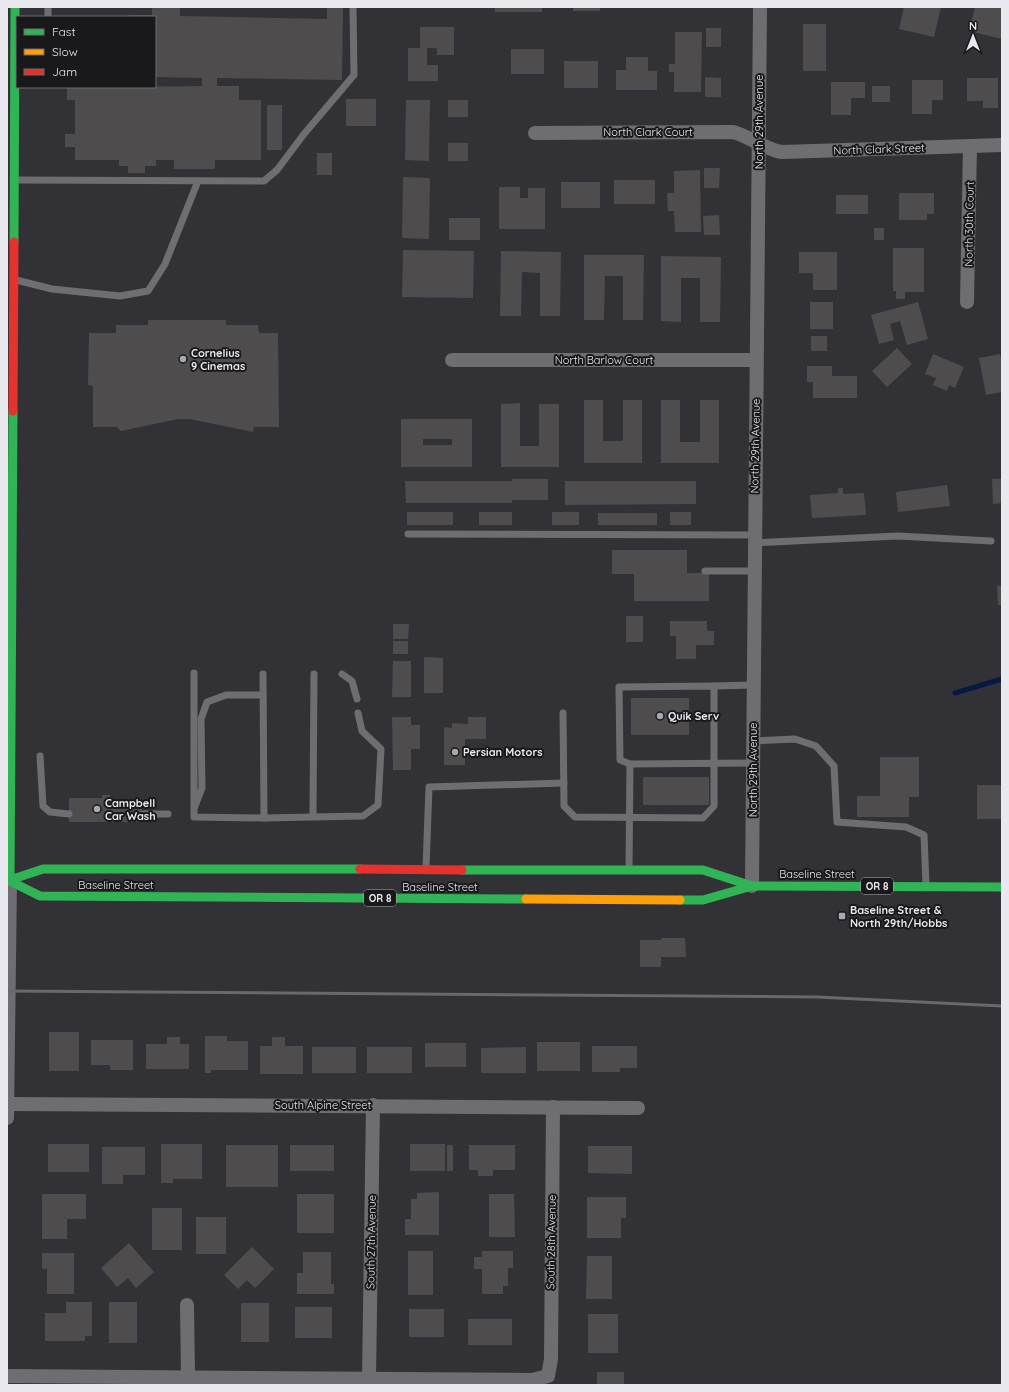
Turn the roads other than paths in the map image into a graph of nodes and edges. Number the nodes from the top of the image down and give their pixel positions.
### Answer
1 (14, 7) edge
2 (353, 7) edge
3 (760, 7) edge
4 (535, 133) dead end
5 (759, 144) junction
6 (1002, 145) edge
7 (970, 146) junction
8 (14, 180) junction
9 (198, 181) junction
10 (10, 250) edge
11 (13, 280) junction
12 (967, 302) dead end
13 (452, 360) dead end
14 (756, 360) junction
15 (408, 534) dead end
16 (754, 539) junction
17 (991, 541) dead end
18 (9, 547) edge
19 (705, 571) dead end
20 (754, 571) junction
21 (194, 673) dead end
22 (263, 674) dead end
23 (314, 674) dead end
24 (342, 674) dead end
25 (753, 685) junction
26 (714, 686) junction
27 (263, 696) junction
28 (357, 699) dead end
29 (358, 713) dead end
30 (563, 713) dead end
31 (753, 741) junction
32 (40, 756) dead end
33 (714, 763) junction
34 (753, 763) junction
35 (630, 764) junction
36 (564, 783) junction
37 (194, 809) junction
38 (69, 814) dead end
39 (142, 814) dead end
40 (168, 814) dead end
41 (313, 816) junction
42 (630, 817) junction
43 (264, 818) junction
44 (426, 869) junction
45 (629, 869) junction
46 (8, 881) edge
47 (752, 886) junction
48 (926, 886) junction
49 (1002, 887) edge
50 (7, 1104) edge
51 (373, 1106) junction
52 (553, 1107) junction
53 (638, 1108) dead end
54 (7, 1118) edge
55 (188, 1304) dead end
56 (7, 1376) edge
57 (188, 1376) junction
58 (369, 1378) junction

1 - 8 main road
2 - 9 lane
3 - 5 street, North 29th Avenue
4 - 5 street, North Clark Court
5 - 7 street, North Clark Street
5 - 14 street, North 29th Avenue
6 - 7 street, North Clark Street
7 - 12 street, North 30th Court
8 - 9 lane
8 - 10 main road
9 - 11 lane
10 - 11 main road
11 - 18 main road
13 - 14 street, North Barlow Court
14 - 16 street, North 29th Avenue
15 - 16 lane
16 - 17 lane
16 - 20 street, North 29th Avenue
18 - 46 main road
19 - 20 lane
20 - 25 street, North 29th Avenue
21 - 37 lane
22 - 27 lane
23 - 41 lane
24 - 28 lane
25 - 26 lane
25 - 31 street, North 29th Avenue
26 - 33 lane
26 - 35 lane
27 - 37 lane
27 - 43 lane
29 - 41 lane
30 - 36 lane
31 - 34 street, North 29th Avenue
31 - 48 lane
32 - 38 lane
33 - 34 lane
33 - 35 lane
33 - 42 lane
34 - 47 street, North 29th Avenue
35 - 42 lane
36 - 42 lane
36 - 44 lane
37 - 43 lane
39 - 40 lane
41 - 43 lane
42 - 45 lane
44 - 45 main road, Baseline Street / OR 8
44 - 46 main road, Baseline Street / OR 8
45 - 47 main road, Baseline Street / OR 8
46 - 47 main road, Baseline Street / OR 8
46 - 50 street
47 - 48 main road, Baseline Street / OR 8
48 - 49 main road, Baseline Street / OR 8
50 - 51 street, South Alpine Street
50 - 54 street
51 - 52 street, South Alpine Street
51 - 58 street, South 27th Avenue
52 - 53 street, South Alpine Street
52 - 58 street, South 28th Avenue
55 - 57 street
56 - 57 street
57 - 58 street

